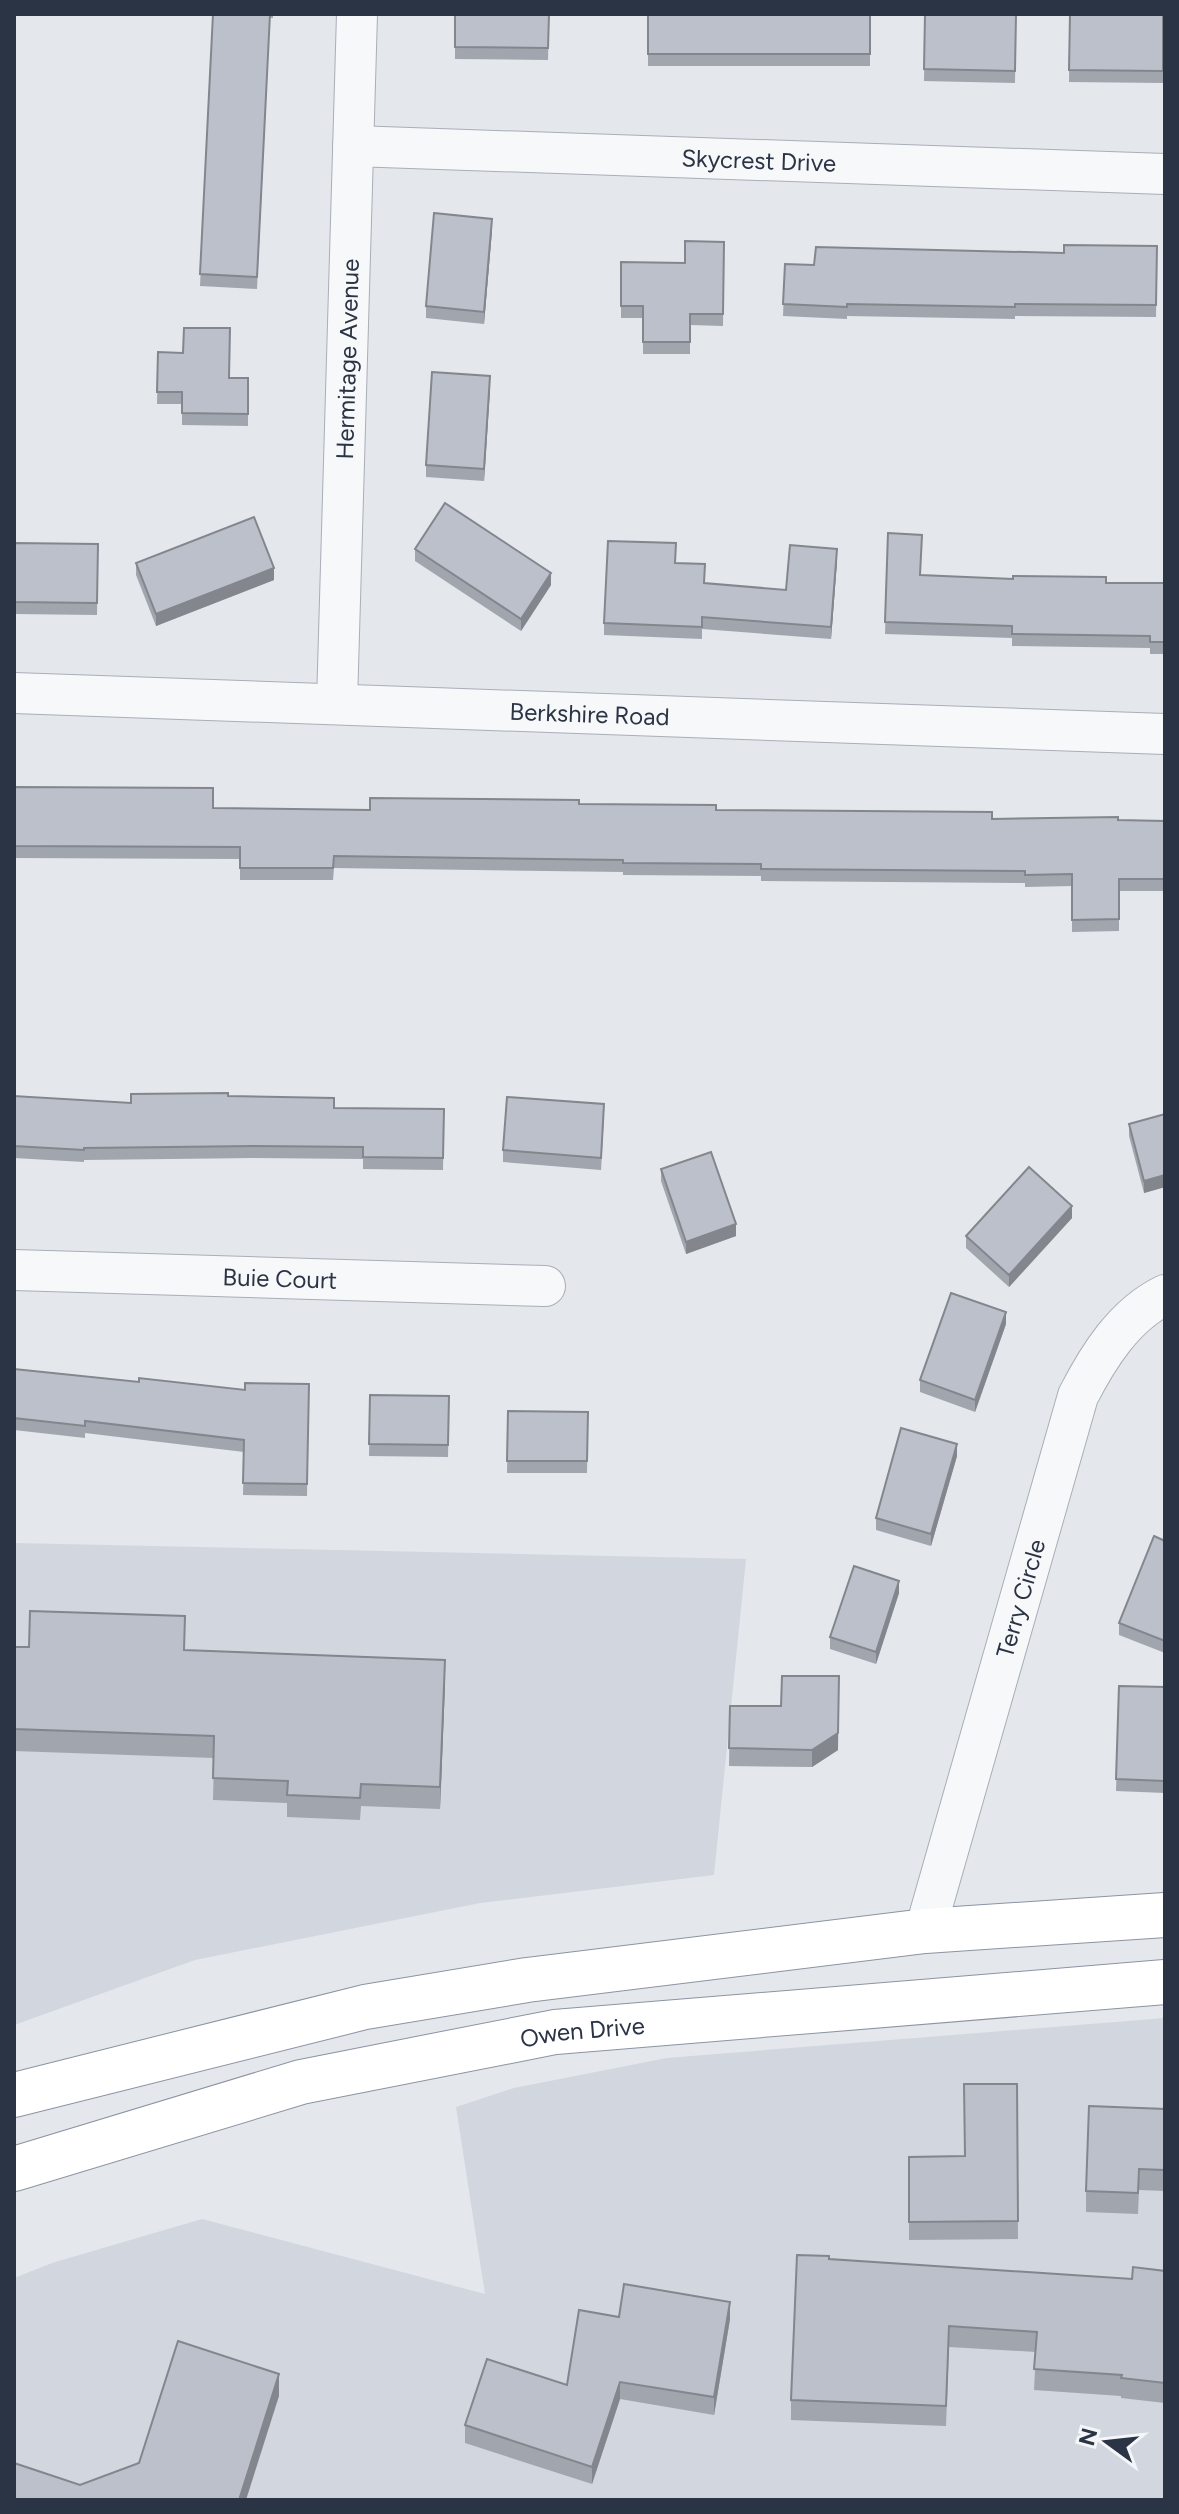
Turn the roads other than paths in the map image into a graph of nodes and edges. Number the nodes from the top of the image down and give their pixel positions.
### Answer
1 (357, 14) edge
2 (353, 146) junction
3 (1165, 174) edge
4 (14, 693) edge
5 (337, 703) junction
6 (1165, 734) edge
7 (14, 1270) edge
8 (545, 1286) dead end
9 (1165, 1295) edge
10 (1165, 1915) edge
11 (925, 1931) junction
12 (1165, 1982) edge
13 (14, 2095) edge
14 (14, 2169) edge

1 - 2 street, Hermitage Avenue
2 - 3 street, Skycrest Drive
2 - 5 street, Hermitage Avenue
4 - 5 street, Berkshire Road
5 - 6 street, Berkshire Road
7 - 8 street, Buie Court
9 - 11 street, Terry Circle
10 - 11 highway
11 - 13 highway
12 - 14 highway, Owen Drive

